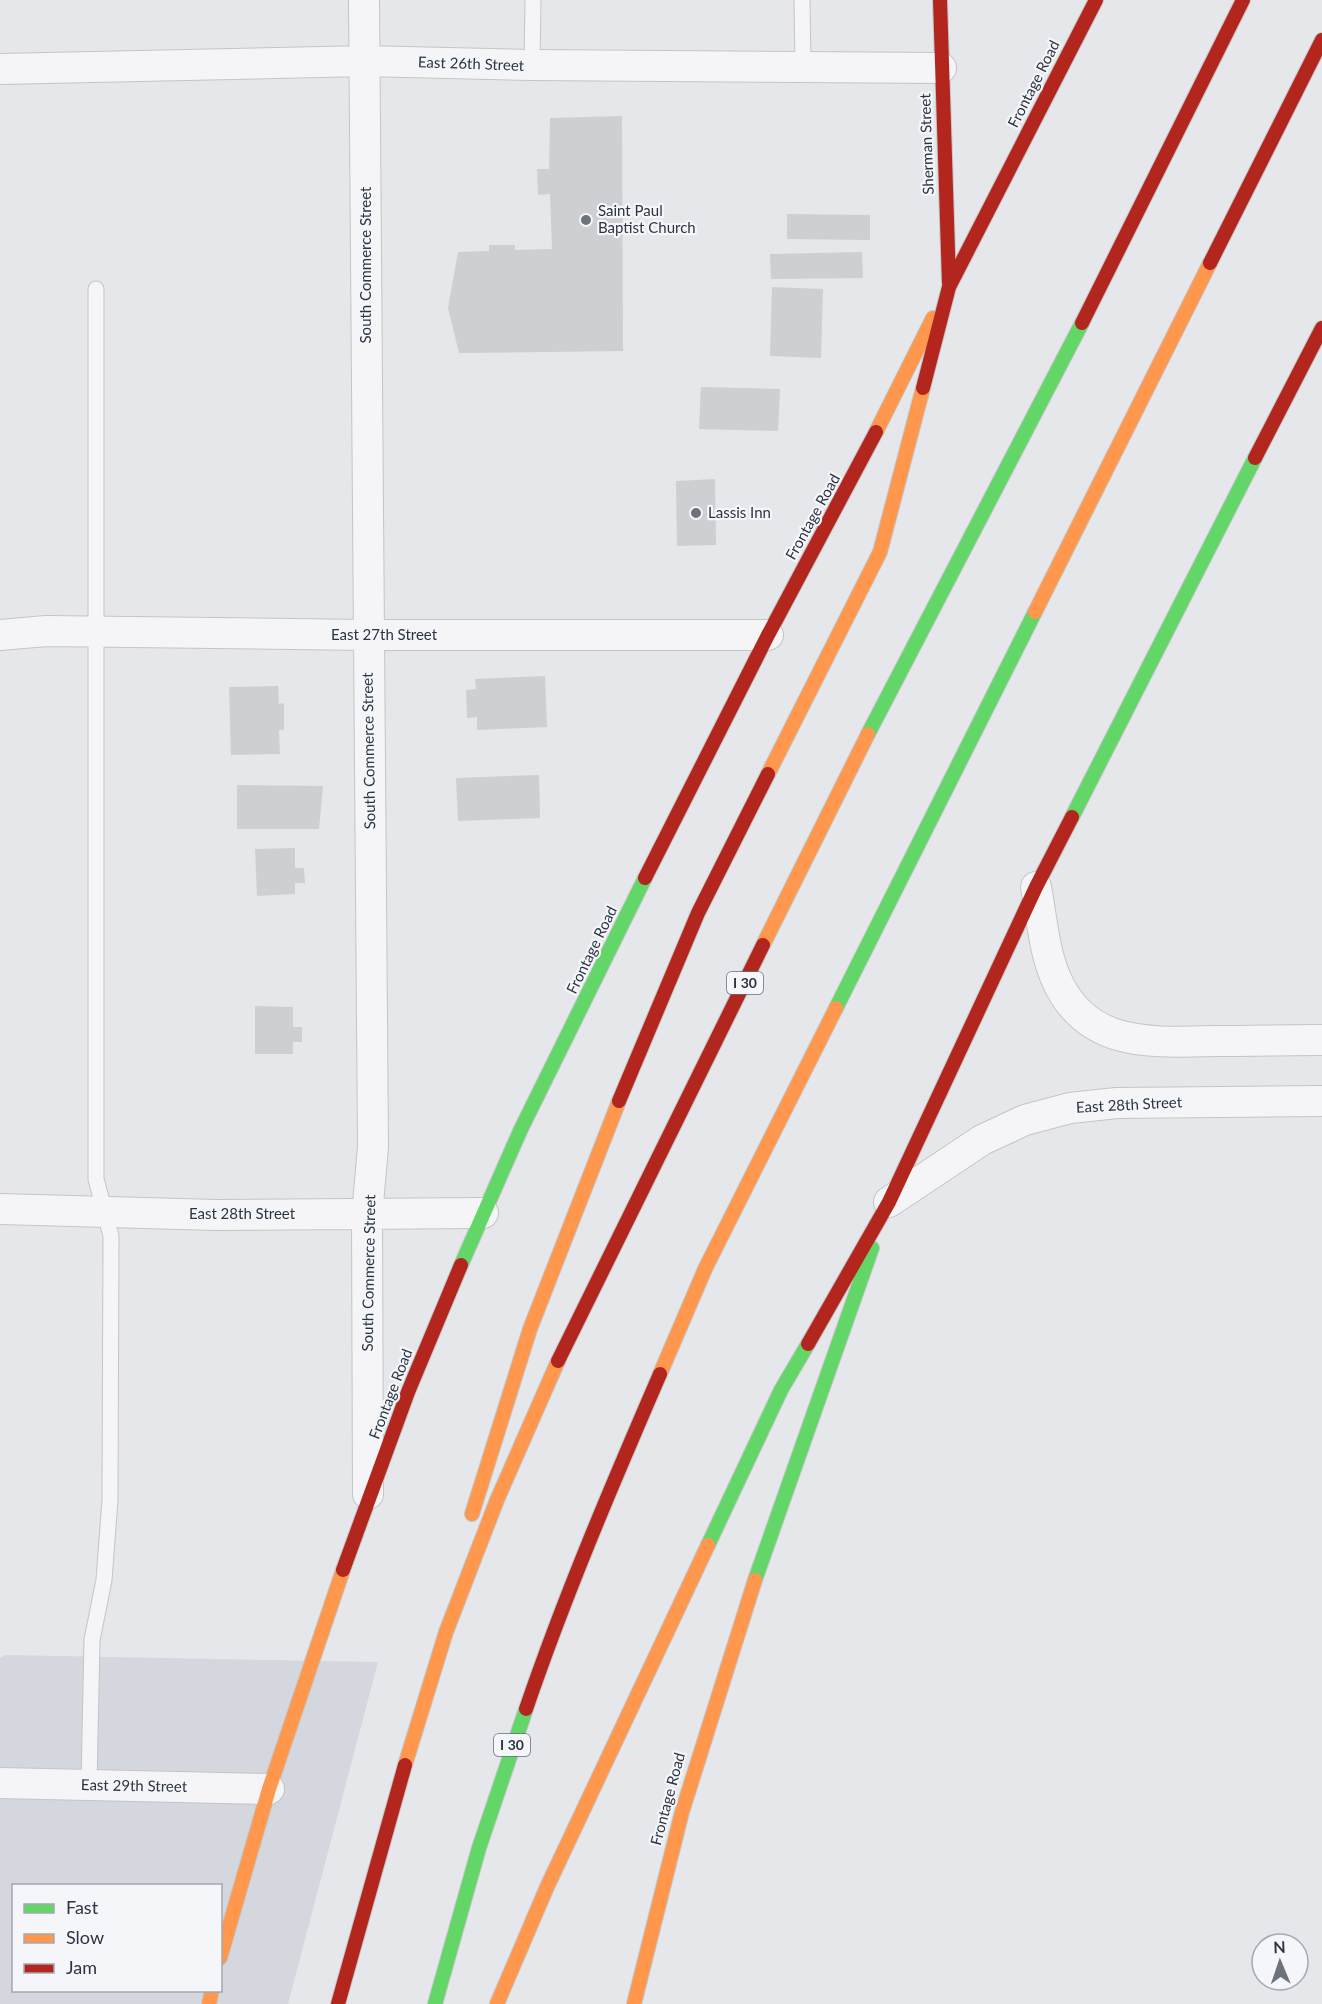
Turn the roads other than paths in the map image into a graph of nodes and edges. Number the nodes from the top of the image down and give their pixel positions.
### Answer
1 (364, 0) edge
2 (534, 0) edge
3 (802, 0) edge
4 (940, 0) edge
5 (1096, 0) edge
6 (1243, 0) edge
7 (1322, 40) edge
8 (365, 61) junction
9 (532, 65) junction
10 (803, 67) junction
11 (941, 68) junction
12 (0, 69) edge
13 (949, 287) junction
14 (96, 289) dead end
15 (1322, 328) edge
16 (98, 633) junction
17 (368, 635) junction
18 (768, 635) junction
19 (0, 636) edge
20 (1036, 887) junction
21 (1322, 1040) edge
22 (1322, 1101) edge
23 (889, 1202) junction
24 (0, 1209) edge
25 (105, 1212) junction
26 (483, 1213) junction
27 (367, 1215) junction
28 (368, 1502) junction
29 (469, 1526) dead end
30 (463, 1550) dead end
31 (446, 1632) junction
32 (0, 1783) edge
33 (89, 1785) junction
34 (269, 1789) junction
35 (222, 1951) edge
36 (338, 2004) edge
37 (435, 2004) edge
38 (497, 2004) edge
39 (634, 2004) edge

1 - 8 street, South Commerce Street
2 - 9 lane
3 - 10 lane
4 - 11 main road, Sherman Street
5 - 13 main road, Frontage Road
6 - 31 main road, I 30
7 - 37 main road, I 30
8 - 9 street, East 26th Street
8 - 12 street, East 26th Street
8 - 17 street, South Commerce Street
9 - 10 street, East 26th Street
10 - 11 street, East 26th Street
11 - 13 main road, Sherman Street
13 - 18 main road, Frontage Road
13 - 29 main road
14 - 16 lane
15 - 20 main road, Frontage Road
16 - 17 street, East 27th Street
16 - 19 street, East 27th Street
16 - 25 lane
17 - 18 street, East 27th Street
17 - 27 street, South Commerce Street
18 - 26 main road, Frontage Road
20 - 21 street
20 - 23 main road, Frontage Road
22 - 23 street, East 28th Street
23 - 38 main road
23 - 39 main road, Frontage Road
24 - 25 street, East 28th Street
25 - 27 street, East 28th Street
25 - 33 lane
26 - 27 street, East 28th Street
26 - 28 main road, Frontage Road
27 - 28 street, South Commerce Street
28 - 34 main road, Frontage Road
30 - 31 main road
31 - 36 main road, I 30
32 - 33 street, East 29th Street
33 - 34 street, East 29th Street
34 - 35 main road, Frontage Road

